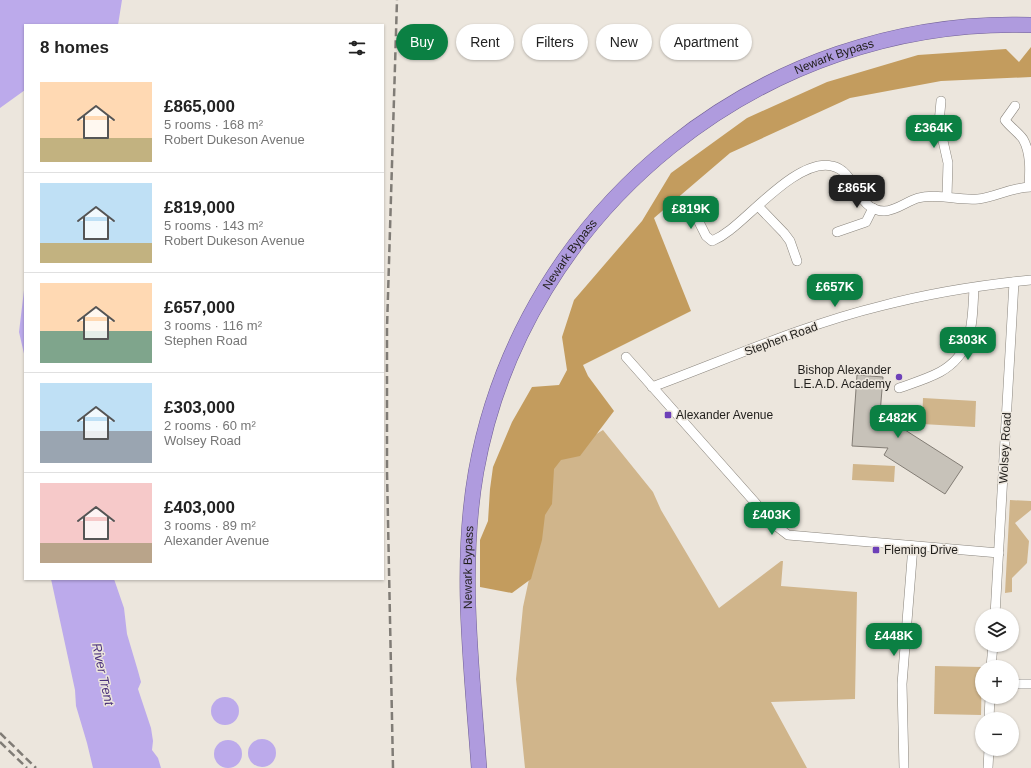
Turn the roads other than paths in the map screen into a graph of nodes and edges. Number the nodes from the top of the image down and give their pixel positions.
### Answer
1 (1031, 25) edge
2 (941, 101) dead end
3 (1015, 106) dead end
4 (1030, 186) edge
5 (947, 196) junction
6 (689, 202) dead end
7 (758, 206) junction
8 (873, 208) junction
9 (837, 232) dead end
10 (797, 262) dead end
11 (1031, 280) edge
12 (1014, 282) junction
13 (974, 288) junction
14 (626, 357) dead end
15 (652, 387) junction
16 (899, 388) dead end
17 (913, 546) junction
18 (999, 553) junction
19 (995, 608) edge
20 (1019, 684) edge
21 (1031, 684) edge
22 (989, 756) edge
23 (479, 768) edge
24 (904, 768) edge
25 (988, 768) edge

1 - 23 highway, Newark Bypass
2 - 5 street
3 - 4 street
4 - 5 street
5 - 8 street
6 - 7 street
7 - 8 street
7 - 10 street
8 - 9 street
11 - 12 street, Stephen Road
12 - 13 street, Stephen Road
12 - 18 street, Wolsey Road
13 - 15 street, Stephen Road
13 - 16 street
14 - 15 street
15 - 17 street
17 - 18 street
17 - 24 street
18 - 19 street, Wolsey Road
20 - 21 street
22 - 25 street

